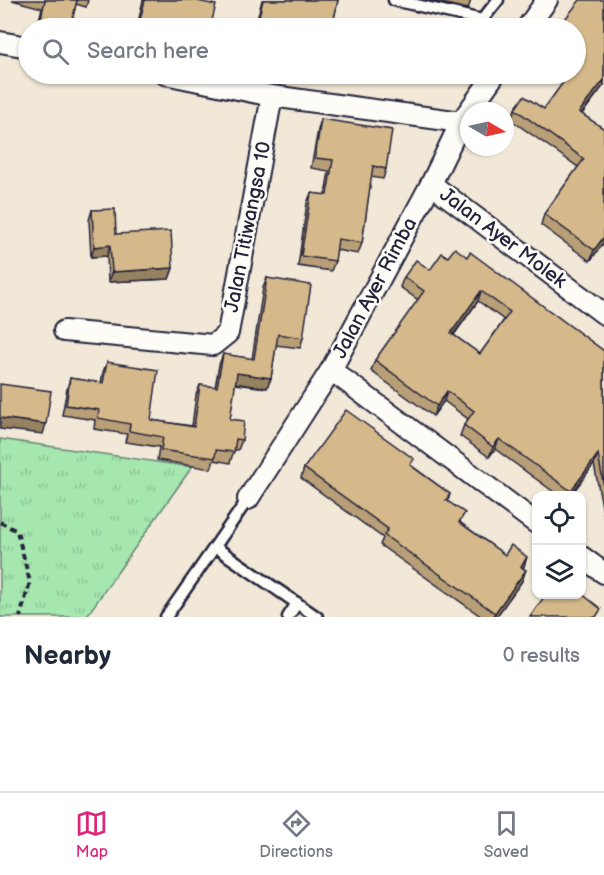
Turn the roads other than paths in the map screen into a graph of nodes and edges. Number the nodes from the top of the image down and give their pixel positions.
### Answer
1 (394, 0) edge
2 (498, 0) edge
3 (547, 0) edge
4 (415, 3) edge
5 (474, 18) edge
6 (484, 18) edge
7 (534, 18) edge
8 (0, 42) edge
9 (18, 45) edge
10 (214, 84) edge
11 (488, 84) edge
12 (272, 96) junction
13 (475, 102) edge
14 (460, 122) edge
15 (460, 124) edge
16 (431, 184) junction
17 (602, 308) edge
18 (63, 331) dead end
19 (331, 370) junction
20 (248, 500) joint
21 (532, 519) edge
22 (215, 547) junction
23 (586, 560) edge
24 (604, 573) edge
25 (297, 603) junction
26 (166, 617) edge
27 (288, 617) edge
28 (317, 617) edge

1 - 4 lane
2 - 6 lane
3 - 7 street
4 - 5 lane
8 - 9 street
10 - 12 street
11 - 13 street, Jalan Ayer Rimba
12 - 14 street
12 - 18 street, Jalan Titiwangsa 10
15 - 16 street, Jalan Ayer Rimba
16 - 17 street, Jalan Ayer Molek
16 - 19 street, Jalan Ayer Rimba
19 - 20 street, Jalan Ayer Rimba
19 - 21 street
20 - 22 lane
22 - 25 lane
22 - 26 lane
23 - 24 street
25 - 27 lane
25 - 28 lane

